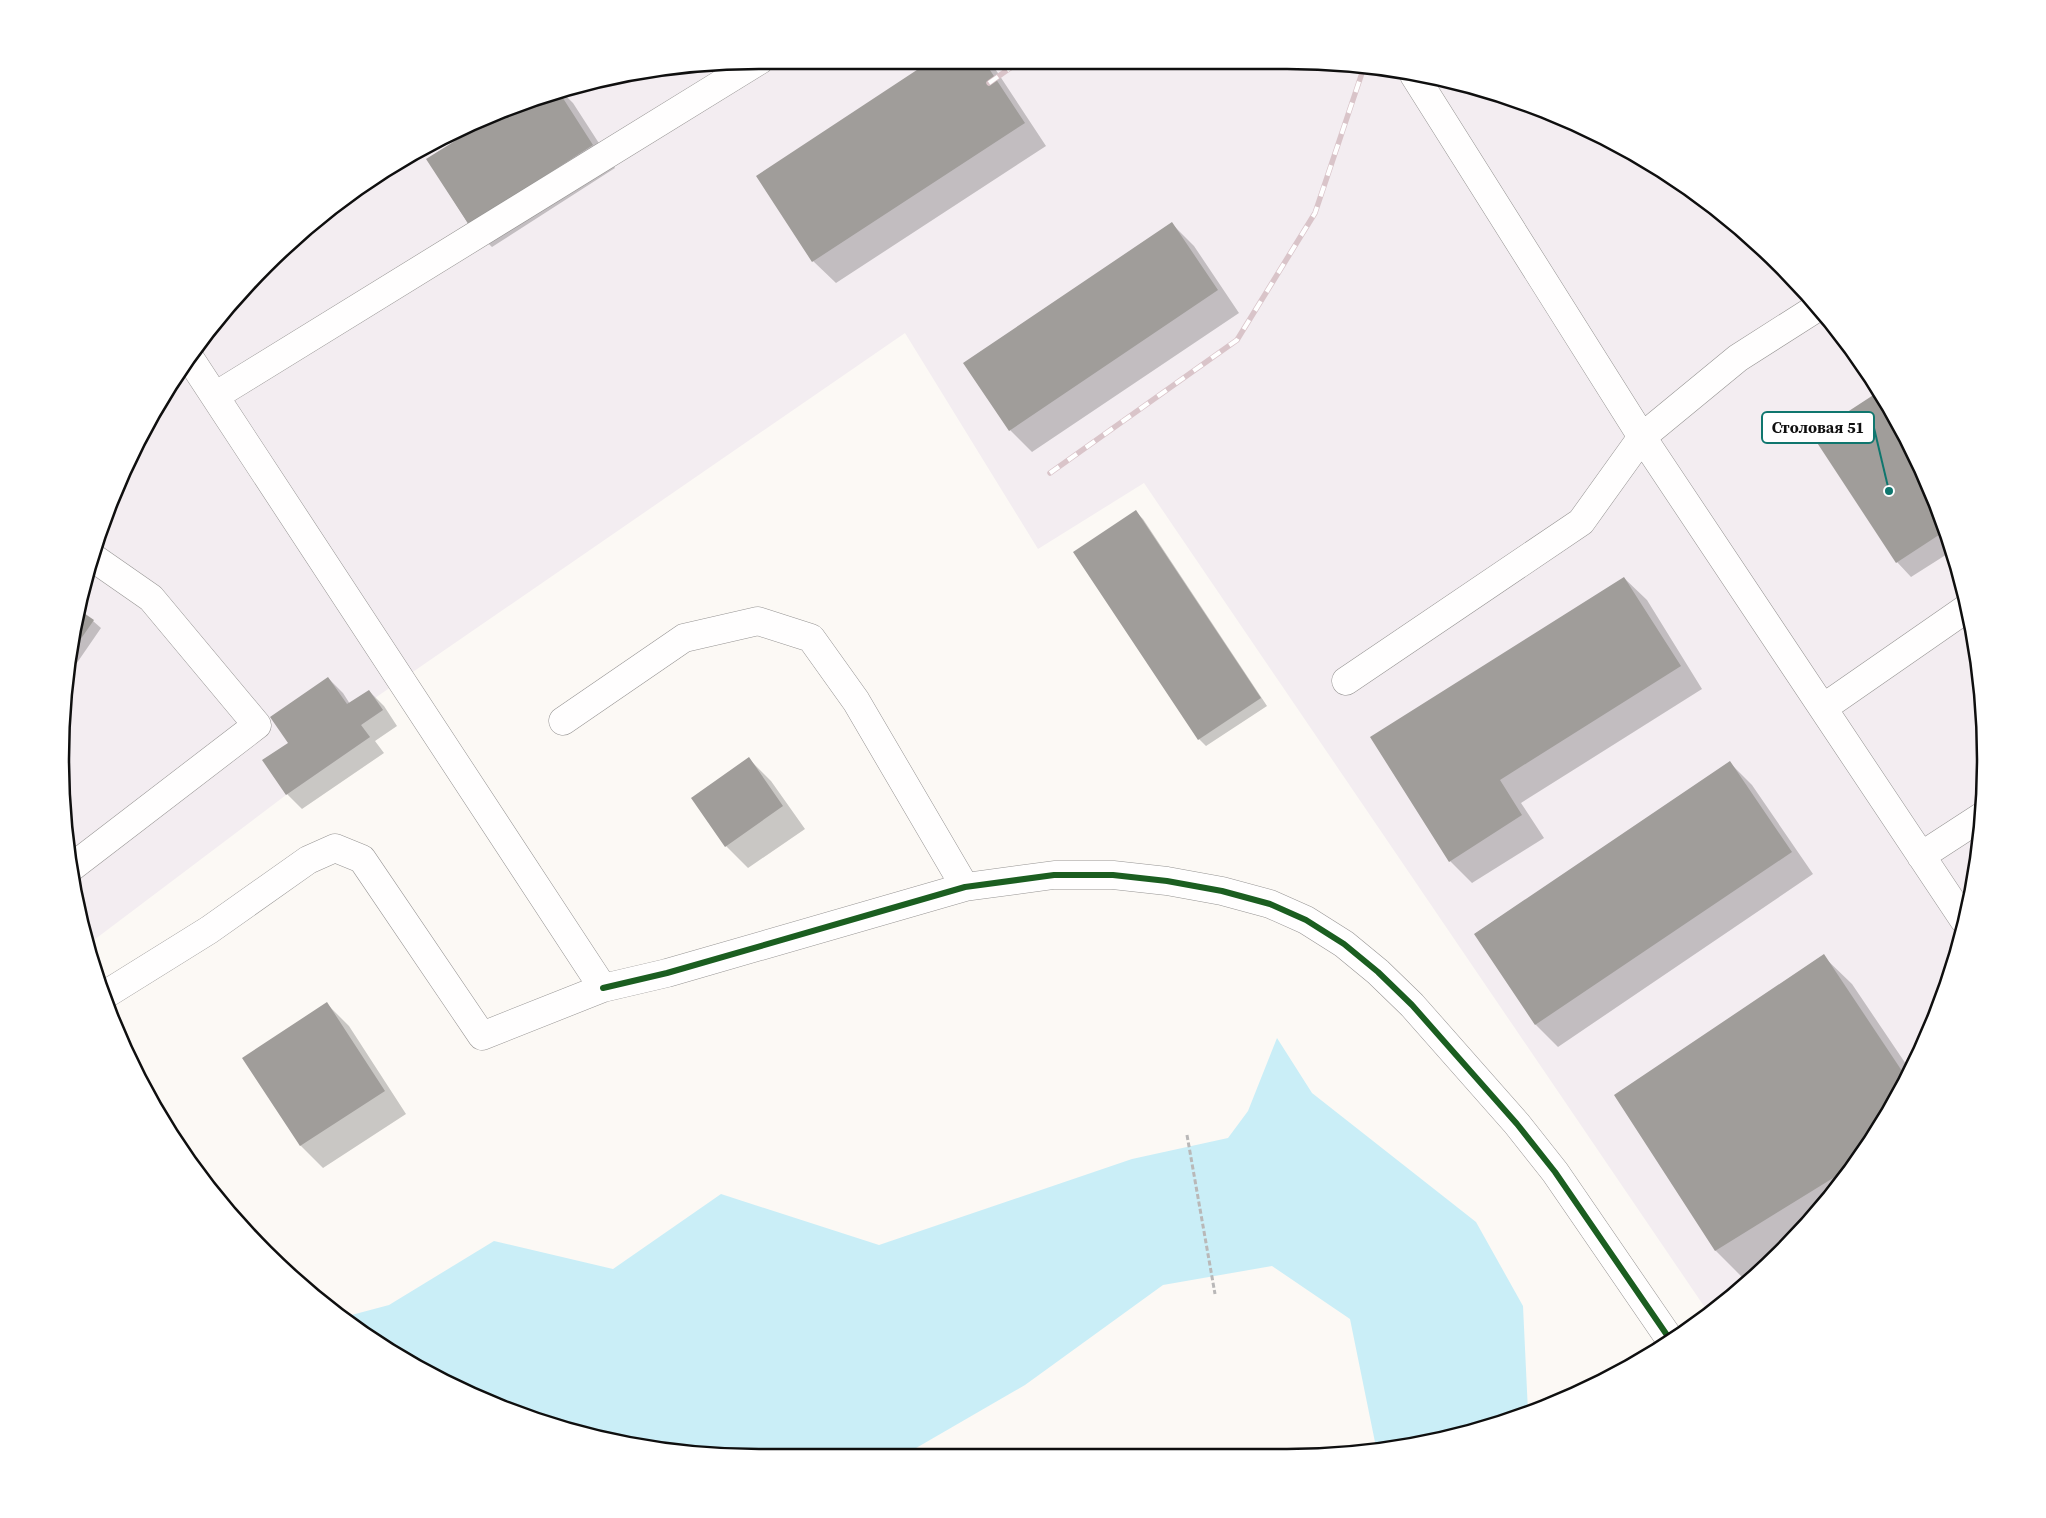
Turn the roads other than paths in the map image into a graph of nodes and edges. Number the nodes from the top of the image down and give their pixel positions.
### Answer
1 (745, 69) edge
2 (1418, 81) edge
3 (1812, 311) edge
4 (193, 364) edge
5 (215, 396) junction
6 (1642, 437) junction
7 (98, 561) edge
8 (1961, 612) edge
9 (1346, 681) dead end
10 (1823, 708) junction
11 (562, 720) dead end
12 (1974, 822) edge
13 (1921, 856) junction
14 (77, 863) edge
15 (965, 887) junction
16 (1960, 913) edge
17 (603, 988) junction
18 (109, 992) edge
19 (1667, 1335) edge

1 - 5 street
2 - 6 street
3 - 6 street
4 - 5 street
5 - 17 street
6 - 9 street
6 - 10 street
7 - 14 street
8 - 10 street
10 - 13 street
11 - 15 street
12 - 13 street
13 - 16 street
15 - 17 street
15 - 19 street
17 - 18 street

